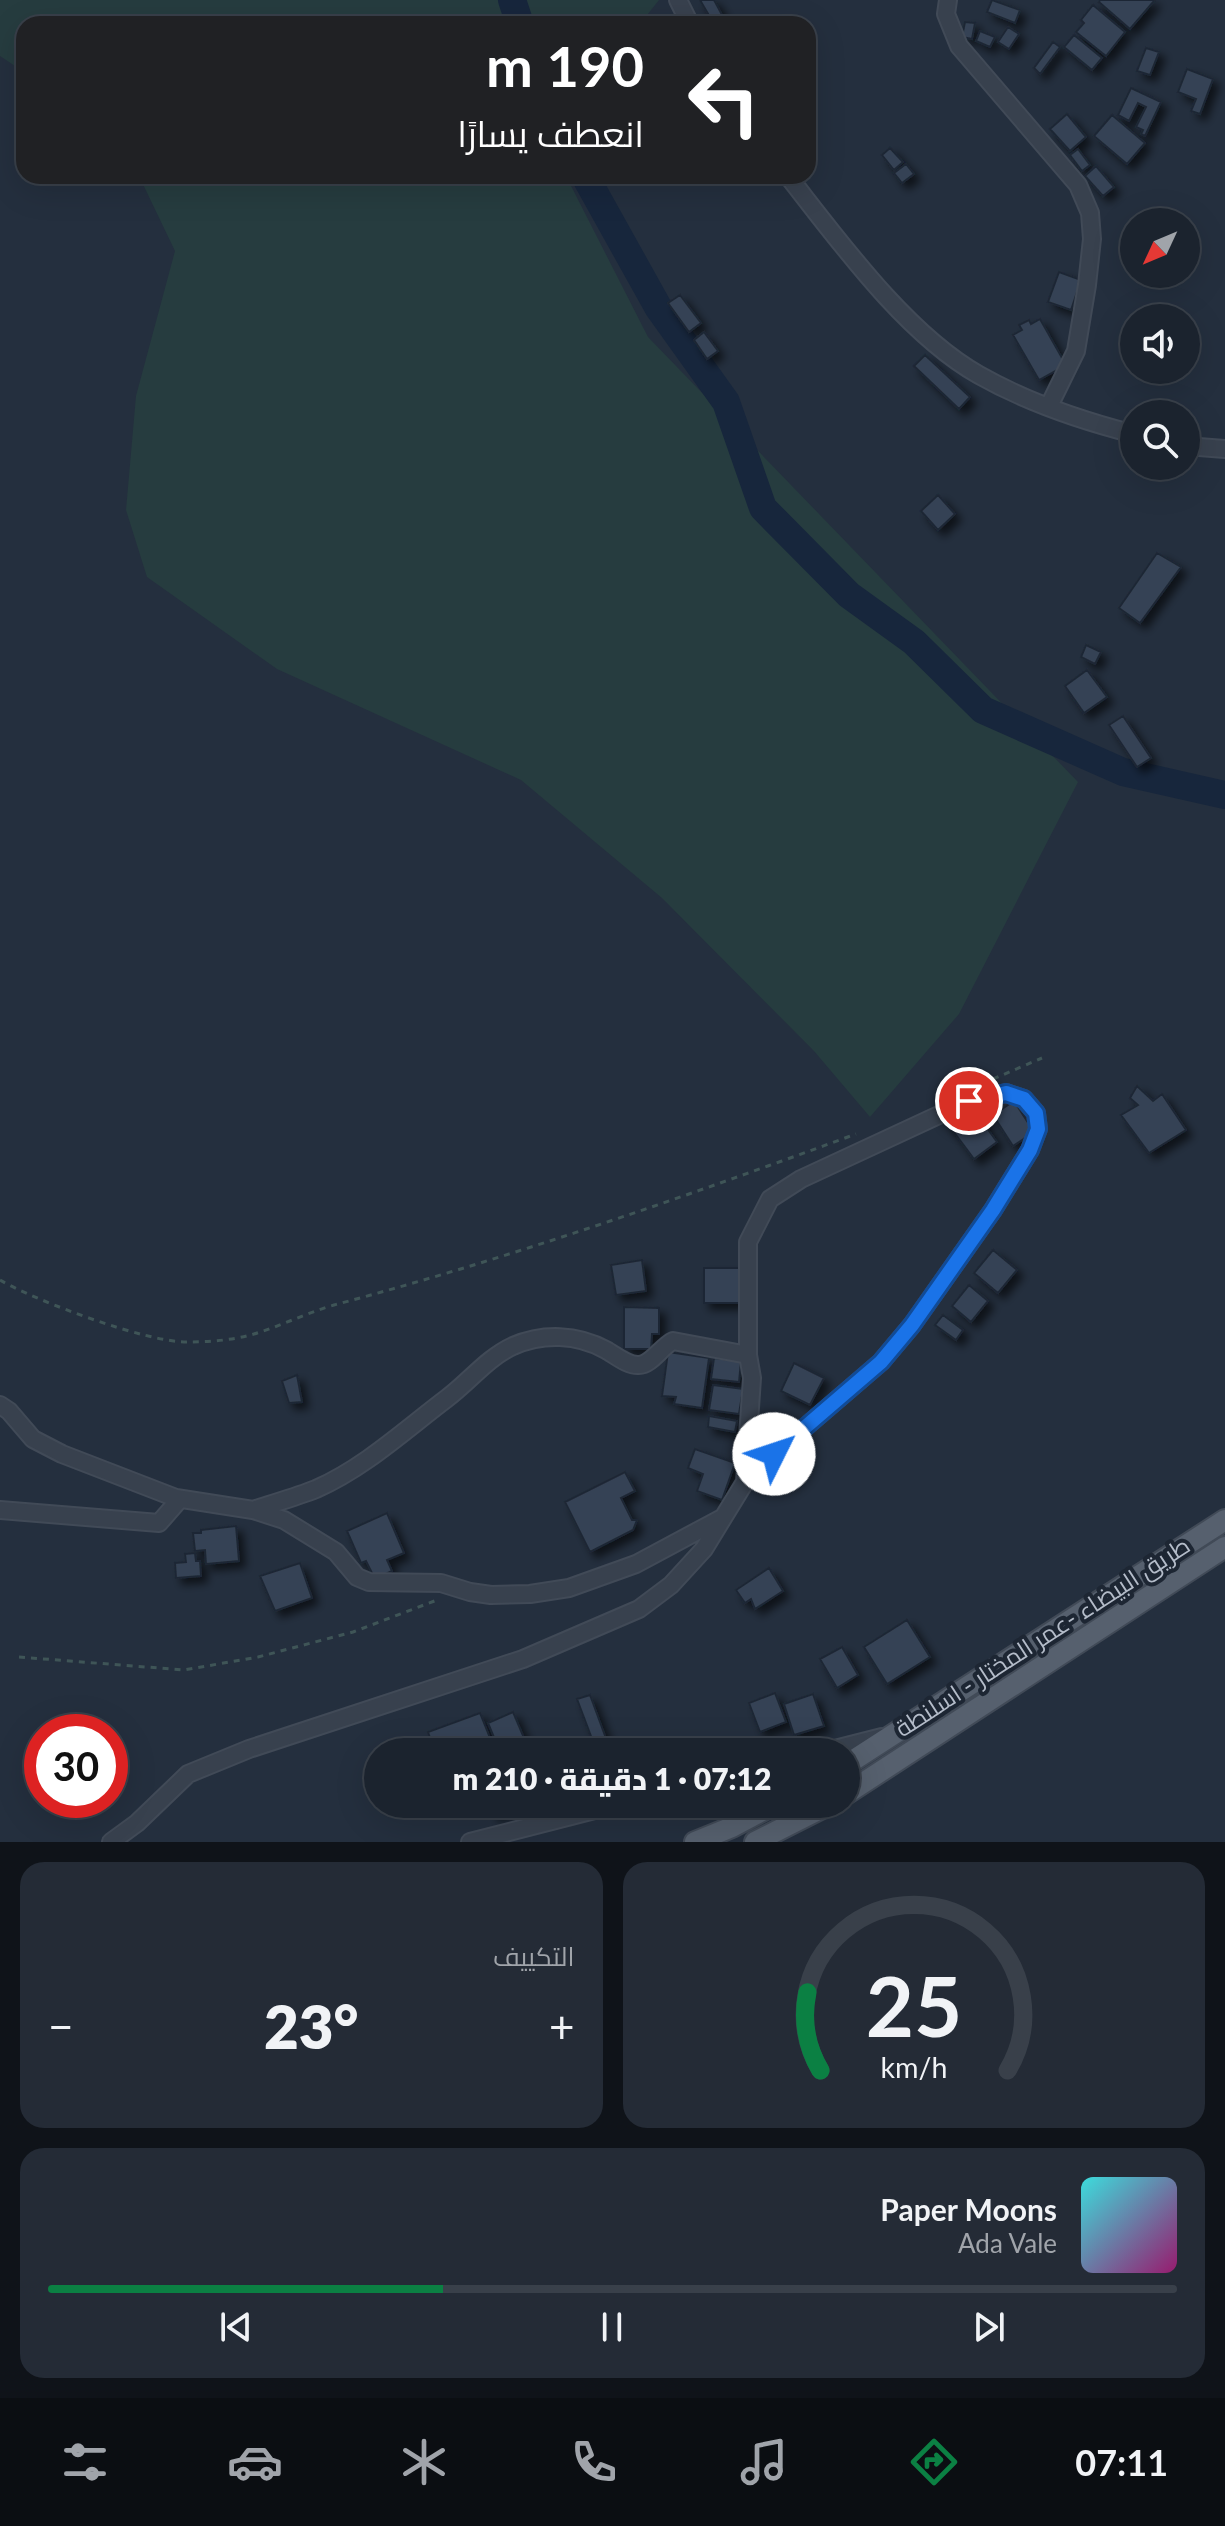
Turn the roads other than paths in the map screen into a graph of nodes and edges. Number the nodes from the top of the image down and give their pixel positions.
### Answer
1 (948, 0) edge
2 (794, 184) edge
3 (1049, 406) junction
4 (1120, 430) edge
5 (1200, 447) edge
6 (1225, 449) edge
7 (748, 1355) junction
8 (0, 1405) edge
9 (745, 1482) junction
10 (180, 1499) junction
11 (0, 1510) edge
12 (253, 1510) junction
13 (725, 1517) junction
14 (1225, 1520) edge
15 (1195, 1541) junction
16 (1216, 1553) edge
17 (899, 1733) junction
18 (860, 1743) edge
19 (860, 1757) edge
20 (860, 1785) edge
21 (563, 1818) edge
22 (749, 1818) edge
23 (804, 1818) edge
24 (763, 1840) edge
25 (111, 1842) edge
26 (470, 1842) edge
27 (695, 1842) edge

1 - 3 street
2 - 3 street
3 - 4 street
5 - 6 street
7 - 9 street
7 - 9 street
7 - 12 street
8 - 10 street
9 - 13 street
10 - 11 street
10 - 12 street
12 - 13 street
13 - 25 street
14 - 15 main road, طريق البيضاء -عمر المختار - اسلنطة
15 - 16 main road
15 - 17 main road, طريق البيضاء -عمر المختار - اسلنطة
16 - 20 main road, طريق البيضاء -عمر المختار - اسلنطة
17 - 18 street
17 - 19 main road, طريق البيضاء -عمر المختار - اسلنطة
21 - 26 street
22 - 27 main road
23 - 24 main road

